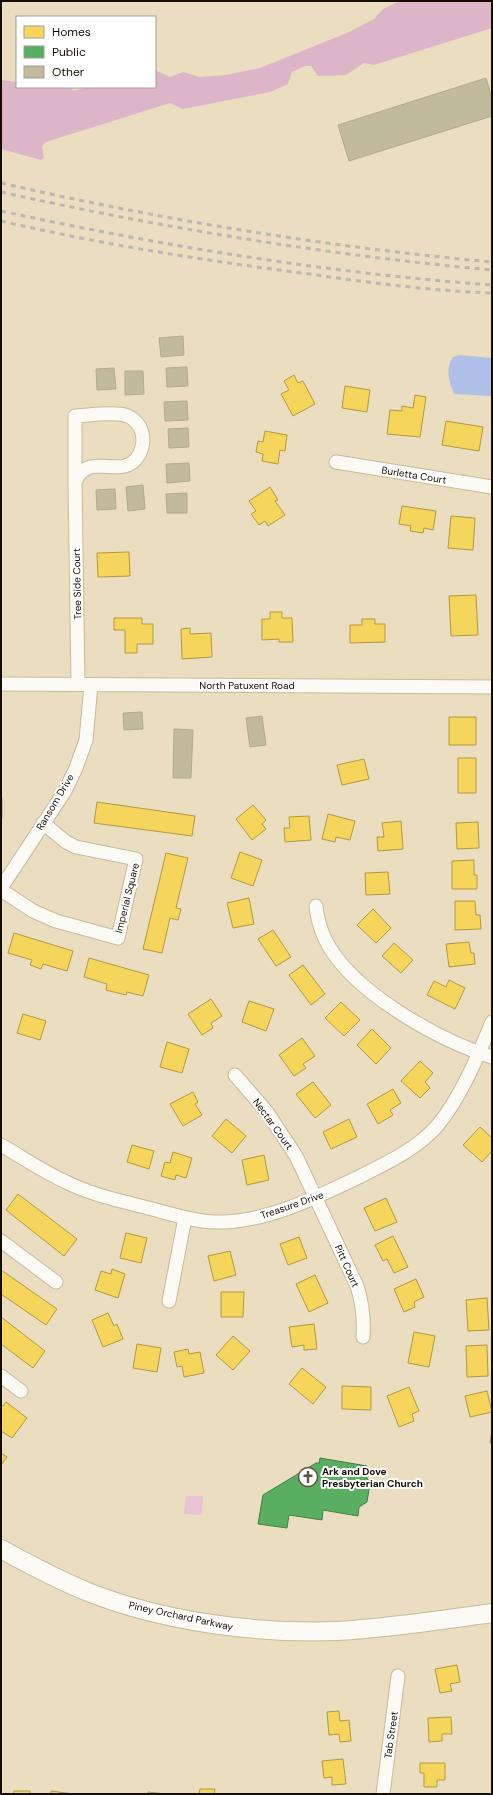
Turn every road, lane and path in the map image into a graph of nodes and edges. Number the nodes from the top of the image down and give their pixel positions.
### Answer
1 (336, 462) dead end
2 (75, 483) junction
3 (492, 487) edge
4 (1, 684) edge
5 (85, 684) junction
6 (492, 687) edge
7 (43, 823) junction
8 (1, 889) edge
9 (316, 906) dead end
10 (492, 1022) edge
11 (478, 1053) junction
12 (492, 1057) edge
13 (235, 1076) dead end
14 (1, 1145) edge
15 (316, 1198) junction
16 (185, 1218) junction
17 (1, 1241) edge
18 (56, 1282) dead end
19 (169, 1301) dead end
20 (362, 1337) dead end
21 (1, 1376) edge
22 (21, 1391) dead end
23 (1, 1549) edge
24 (492, 1613) edge
25 (398, 1676) dead end
26 (383, 1794) edge

1 - 3 street, Burletta Court
2 - 2 street, Tree Side Court
2 - 5 street, Tree Side Court
4 - 5 street, North Patuxent Road
5 - 6 street, North Patuxent Road
5 - 7 street, Ransom Drive
7 - 8 street, Ransom Drive
7 - 8 street, Imperial Square
9 - 11 street
10 - 11 street, Treasure Drive
11 - 12 street
11 - 15 street, Treasure Drive
13 - 15 street, Nectar Court
14 - 16 street, Treasure Drive
15 - 16 street, Treasure Drive
15 - 20 street, Pitt Court
16 - 19 street
17 - 18 street
21 - 22 street
23 - 24 main road, Piney Orchard Parkway
25 - 26 street, Tab Street

